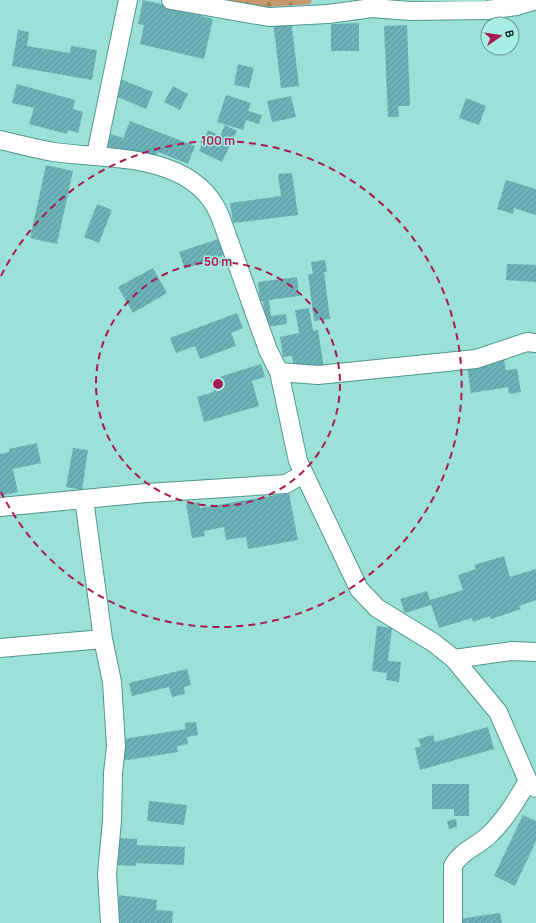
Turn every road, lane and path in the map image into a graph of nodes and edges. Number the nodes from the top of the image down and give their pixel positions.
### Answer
1 (128, 0) edge
2 (171, 0) edge
3 (536, 0) edge
4 (372, 4) edge
5 (0, 140) edge
6 (96, 155) junction
7 (536, 343) edge
8 (278, 372) junction
9 (303, 474) junction
10 (84, 499) junction
11 (0, 507) edge
12 (103, 639) junction
13 (0, 648) edge
14 (536, 652) edge
15 (454, 659) junction
16 (532, 785) edge
17 (110, 923) edge
18 (453, 923) edge

1 - 6 street
2 - 4 street
3 - 4 street
5 - 6 street
6 - 8 street
7 - 8 street
8 - 9 street
9 - 10 street
9 - 15 street
10 - 11 street
10 - 12 street
12 - 13 street
12 - 17 street
14 - 15 street
15 - 16 street
16 - 18 street

